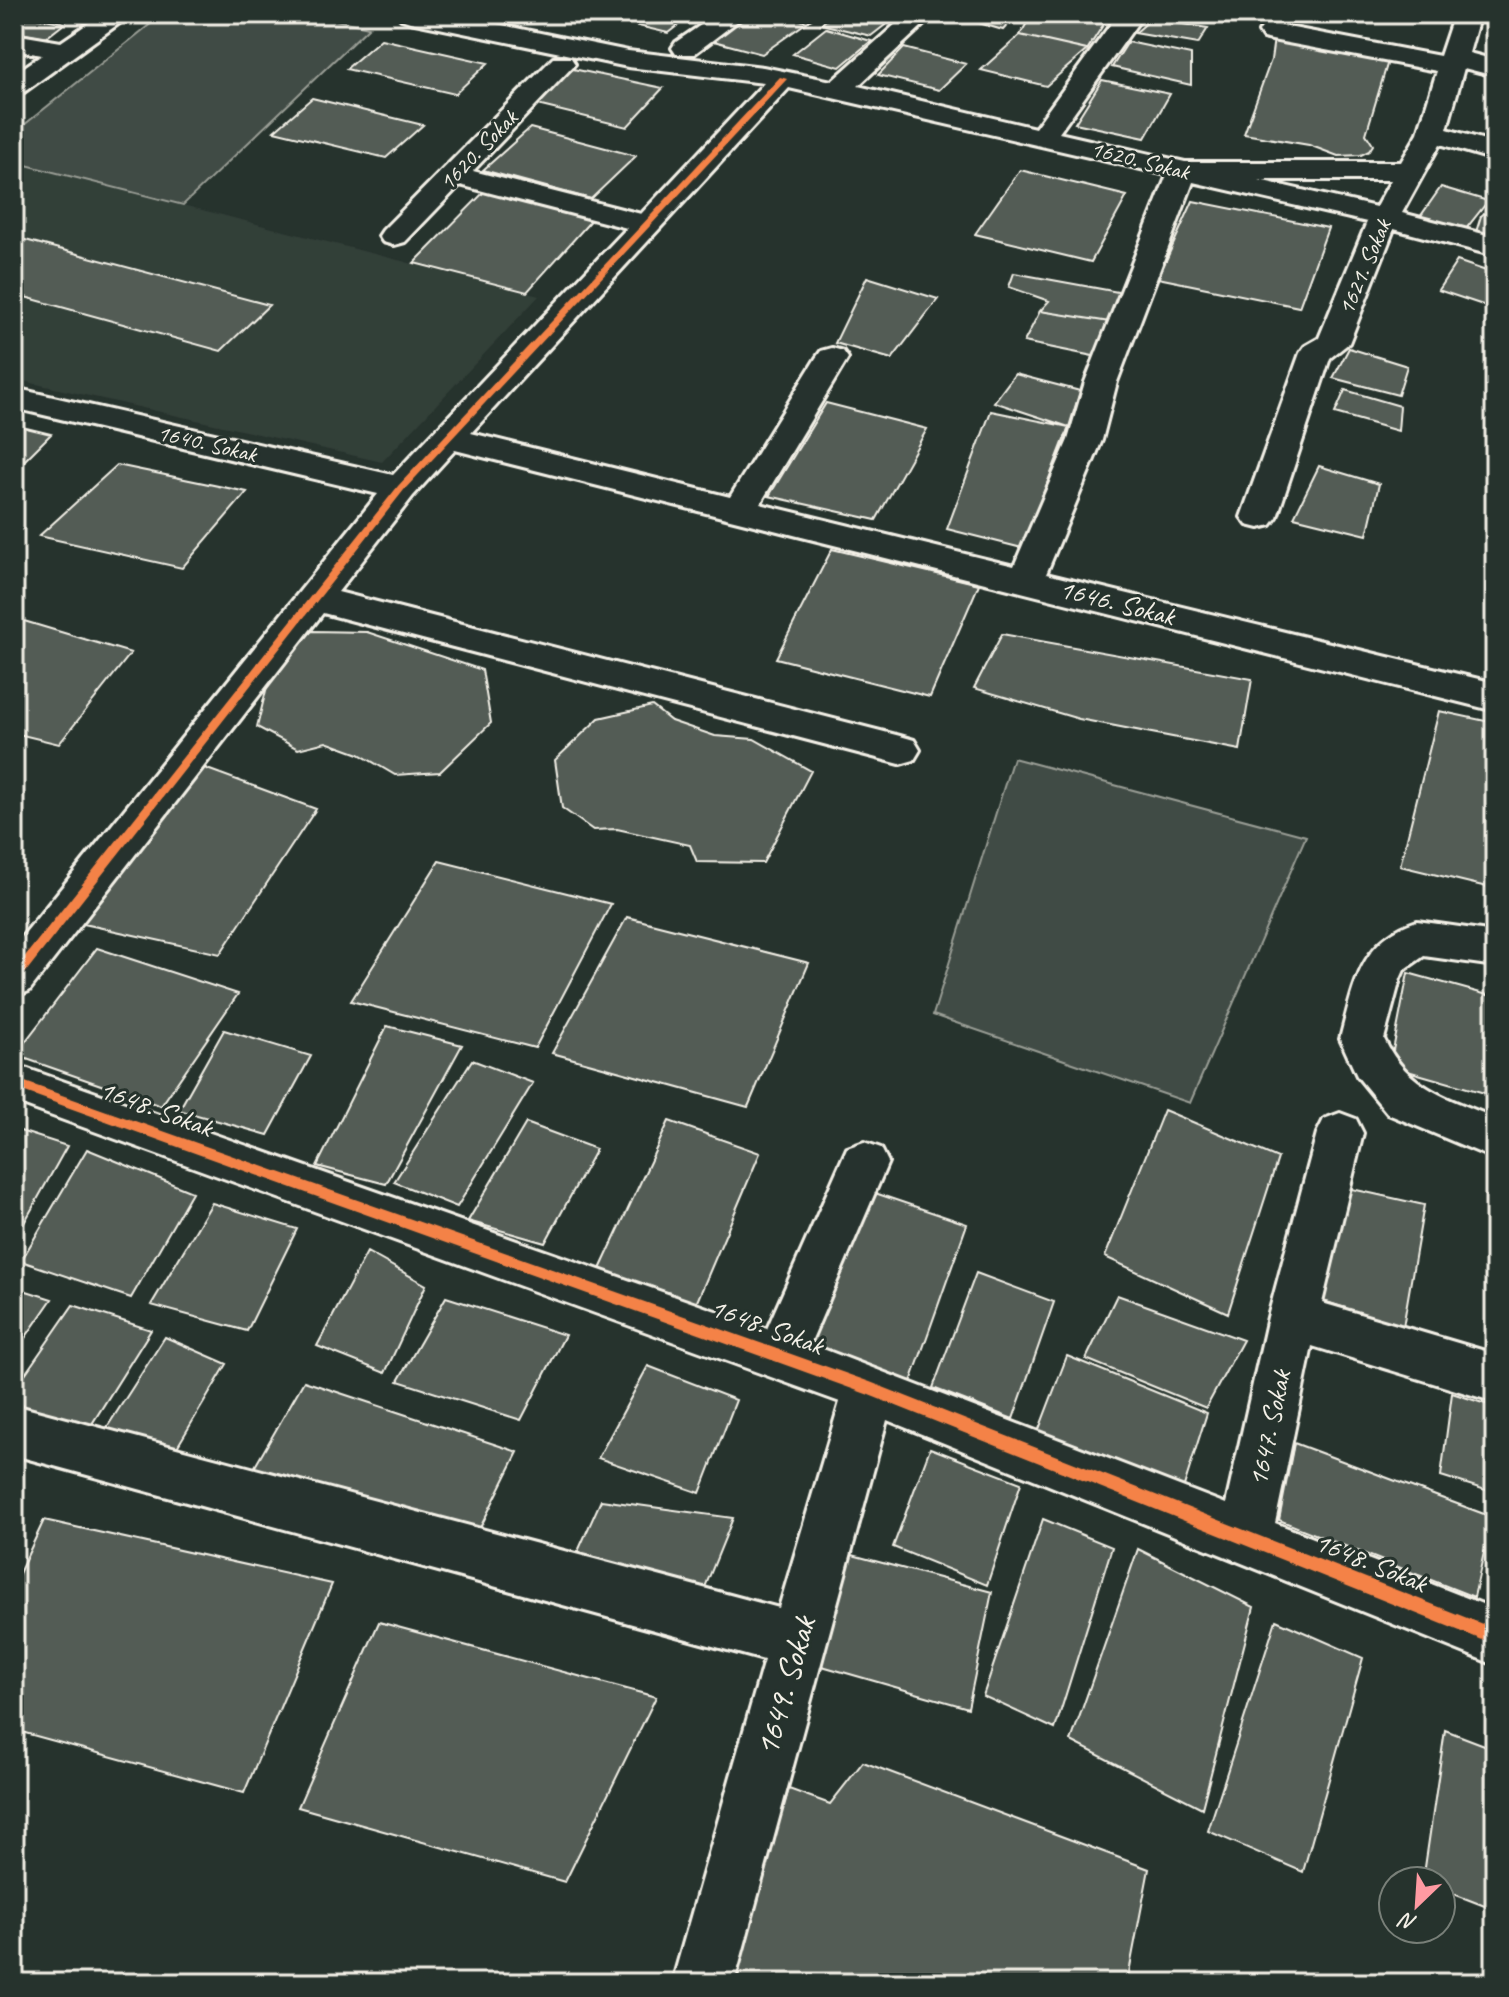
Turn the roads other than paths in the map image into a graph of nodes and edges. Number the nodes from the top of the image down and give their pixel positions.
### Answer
1 (119, 14) edge
2 (410, 14) edge
3 (734, 14) edge
4 (922, 14) edge
5 (1131, 14) edge
6 (1467, 14) edge
7 (1272, 32) dead end
8 (651, 36) dead end
9 (14, 42) edge
10 (685, 48) junction
11 (66, 51) junction
12 (1452, 62) junction
13 (562, 64) dead end
14 (1495, 68) edge
15 (783, 79) junction
16 (14, 86) edge
17 (838, 90) junction
18 (1432, 133) junction
19 (1043, 136) junction
20 (1495, 152) edge
21 (1183, 171) junction
22 (1408, 171) junction
23 (453, 175) junction
24 (1384, 218) junction
25 (646, 224) junction
26 (394, 236) dead end
27 (1495, 247) edge
28 (832, 358) dead end
29 (14, 398) edge
30 (447, 438) junction
31 (401, 488) junction
32 (739, 510) junction
33 (1259, 517) dead end
34 (1026, 579) junction
35 (313, 598) junction
36 (1495, 697) edge
37 (900, 750) dead end
38 (1495, 949) edge
39 (14, 979) edge
40 (14, 1083) edge
41 (1340, 1133) dead end
42 (1495, 1139) edge
43 (864, 1162) dead end
44 (1293, 1317) junction
45 (780, 1356) junction
46 (1495, 1378) edge
47 (870, 1389) junction
48 (14, 1430) edge
49 (1245, 1538) junction
50 (1495, 1637) edge
51 (797, 1641) junction
52 (703, 1983) edge

1 - 11 street
2 - 15 street
3 - 10 street
4 - 17 street
5 - 19 street
6 - 12 street, 1621. Sokak
7 - 12 street
8 - 10 street
9 - 11 street
10 - 15 street
11 - 16 street
12 - 14 street
12 - 18 street, 1621. Sokak
13 - 23 street, 1620. Sokak
15 - 17 street, 1620. Sokak
15 - 25 street
17 - 19 street, 1620. Sokak
18 - 20 street
18 - 22 street, 1621. Sokak
19 - 21 street, 1620. Sokak
21 - 22 street
21 - 24 street, 1620. Sokak
21 - 34 street
22 - 24 street, 1621. Sokak
23 - 25 street
23 - 26 street, 1620. Sokak
24 - 27 street, 1620. Sokak
24 - 33 street, 1621. Sokak
25 - 30 street
28 - 32 street
29 - 31 street, 1640. Sokak
30 - 31 street
30 - 32 street, 1646. Sokak
31 - 35 street
32 - 34 street, 1646. Sokak
34 - 36 street, 1646. Sokak
35 - 37 street
35 - 39 street
38 - 42 street
40 - 45 street, 1648. Sokak
41 - 44 street, 1647. Sokak
43 - 45 street
44 - 46 street
44 - 49 street, 1647. Sokak
45 - 47 street, 1648. Sokak
47 - 49 street, 1648. Sokak
47 - 51 street, 1649. Sokak
48 - 51 street
49 - 50 street, 1648. Sokak
51 - 52 street, 1649. Sokak

